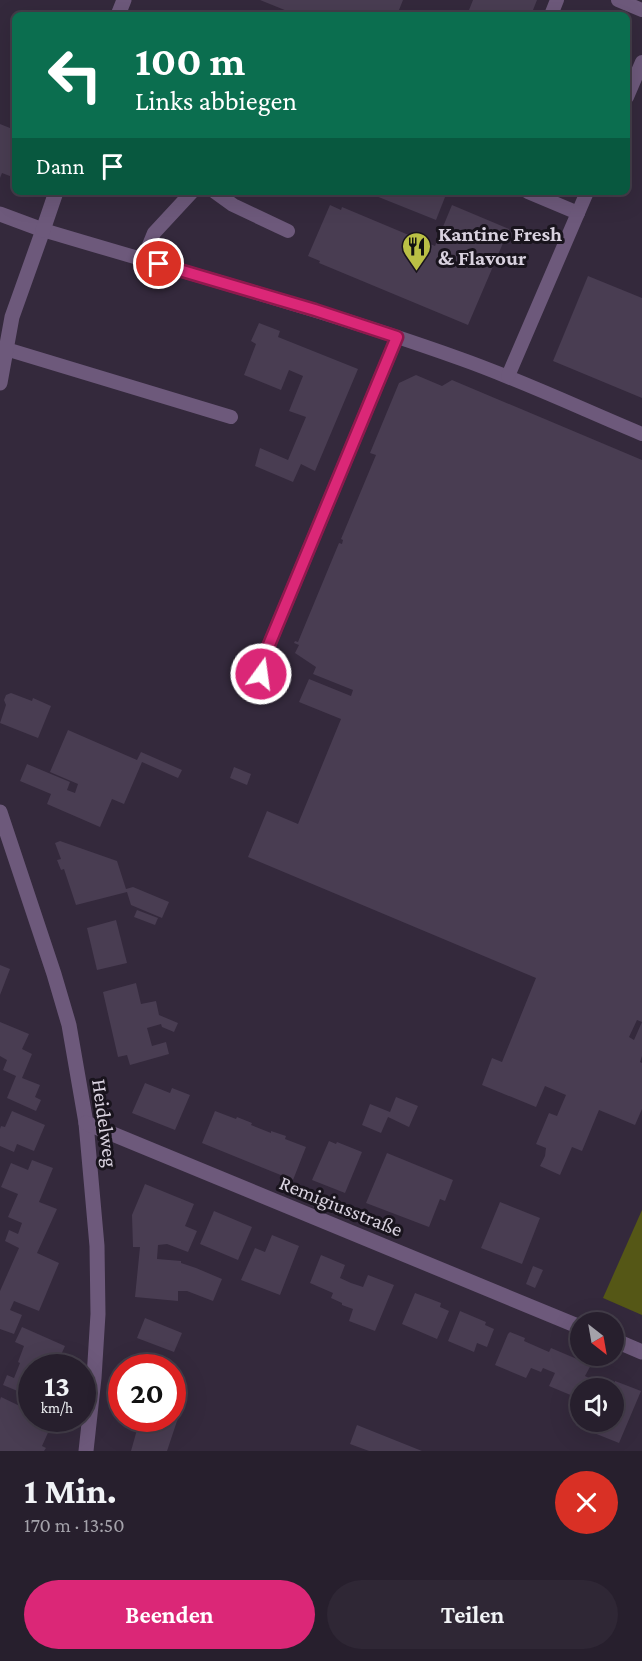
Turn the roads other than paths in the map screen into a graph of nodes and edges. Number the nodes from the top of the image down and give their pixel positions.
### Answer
1 (618, 0) edge
2 (642, 10) edge
3 (642, 62) edge
4 (630, 90) edge
5 (55, 195) edge
6 (189, 195) edge
7 (219, 195) edge
8 (535, 195) edge
9 (586, 195) edge
10 (578, 213) junction
11 (0, 214) edge
12 (43, 230) junction
13 (288, 231) dead end
14 (143, 260) junction
15 (397, 337) junction
16 (6, 349) junction
17 (508, 376) junction
18 (0, 383) edge
19 (231, 417) dead end
20 (642, 434) edge
21 (274, 690) dead end
22 (0, 812) edge
23 (86, 1123) junction
24 (570, 1323) edge
25 (624, 1344) edge
26 (642, 1352) edge
27 (86, 1451) edge

1 - 2 lane
3 - 4 lane
5 - 12 street
6 - 14 lane
7 - 13 lane
8 - 10 lane
9 - 10 lane
10 - 17 lane
11 - 12 street
12 - 14 lane
12 - 16 street
14 - 15 lane
15 - 17 lane
15 - 21 lane
16 - 18 street
16 - 19 lane
17 - 20 lane
22 - 23 street, Heidelweg
23 - 24 street, Remigiusstraße
23 - 27 street, Heidelweg
25 - 26 street

